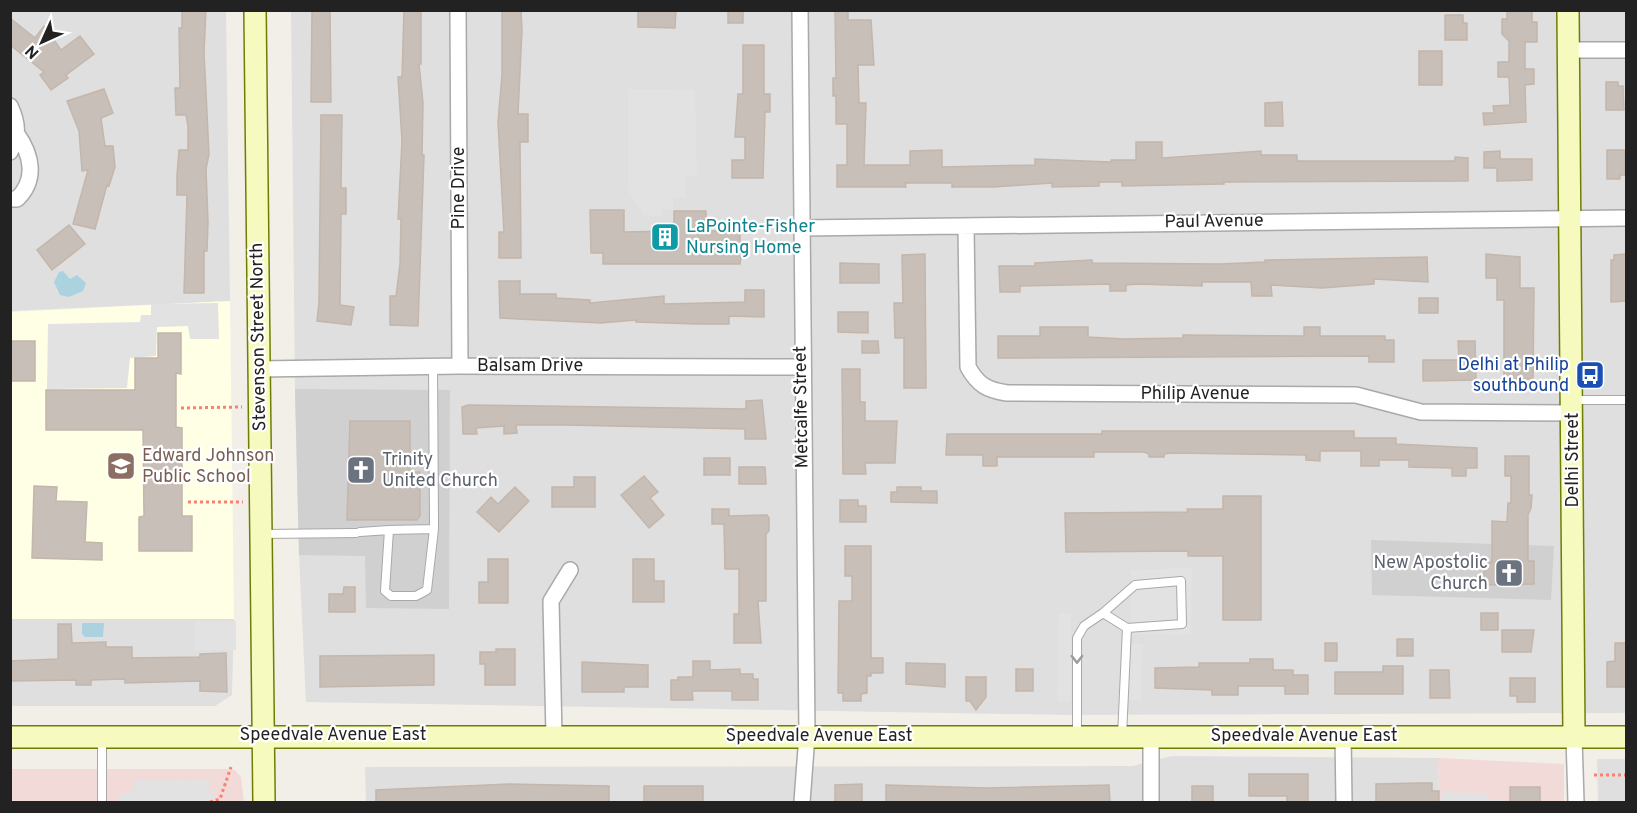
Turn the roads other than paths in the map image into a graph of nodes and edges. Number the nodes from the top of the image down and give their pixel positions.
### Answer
1 (255, 10) edge
2 (458, 10) edge
3 (800, 10) edge
4 (1568, 10) edge
5 (1569, 50) junction
6 (1626, 50) edge
7 (10, 106) edge
8 (17, 134) junction
9 (10, 152) edge
10 (10, 199) edge
11 (1569, 218) junction
12 (1626, 218) edge
13 (966, 225) junction
14 (801, 228) junction
15 (434, 366) junction
16 (460, 366) junction
17 (802, 367) junction
18 (259, 369) junction
19 (1626, 400) edge
20 (1573, 406) junction
21 (389, 530) junction
22 (434, 530) junction
23 (262, 534) junction
24 (570, 570) dead end
25 (1103, 613) junction
26 (1127, 627) junction
27 (263, 735) junction
28 (807, 735) junction
29 (1343, 735) junction
30 (102, 736) junction
31 (554, 736) junction
32 (1077, 736) junction
33 (10, 737) edge
34 (1151, 737) junction
35 (1574, 737) junction
36 (1626, 737) edge
37 (1122, 738) junction
38 (102, 802) edge
39 (264, 802) edge
40 (802, 802) edge
41 (1151, 802) edge
42 (1344, 802) edge
43 (1576, 802) edge

1 - 18 main road, Stevenson Street North
2 - 16 street, Pine Drive
3 - 14 street, Metcalfe Street
4 - 5 main road, Delhi Street
5 - 6 street
5 - 11 main road, Delhi Street
7 - 8 street
8 - 9 street
8 - 10 street
11 - 12 street, Paul Avenue
11 - 13 street, Paul Avenue
11 - 20 main road, Delhi Street
13 - 14 street, Paul Avenue
13 - 20 street, Philip Avenue
14 - 17 street, Metcalfe Street
15 - 16 street, Balsam Drive
15 - 18 street, Balsam Drive
15 - 22 lane
16 - 17 street, Balsam Drive
17 - 28 street, Metcalfe Street
18 - 23 main road, Stevenson Street North
19 - 20 lane
20 - 35 main road, Delhi Street
21 - 22 lane
21 - 22 lane
21 - 23 lane
23 - 27 main road, Stevenson Street North
24 - 31 street
25 - 26 lane
25 - 26 lane
25 -> 32 lane
26 - 37 lane
27 - 30 main road, Speedvale Avenue East
27 - 31 main road, Speedvale Avenue East
27 - 39 main road, Stevenson Street North
28 - 31 main road, Speedvale Avenue East
28 - 32 main road, Speedvale Avenue East
28 - 40 street, Metcalfe Street
29 - 34 main road, Speedvale Avenue East
29 - 35 main road, Speedvale Avenue East
29 - 42 street
30 - 33 main road, Speedvale Avenue East
30 - 38 lane
32 - 37 main road, Speedvale Avenue East
34 - 37 main road, Speedvale Avenue East
34 - 41 street
35 - 36 main road, Speedvale Avenue East
35 - 43 street, Delhi Street

